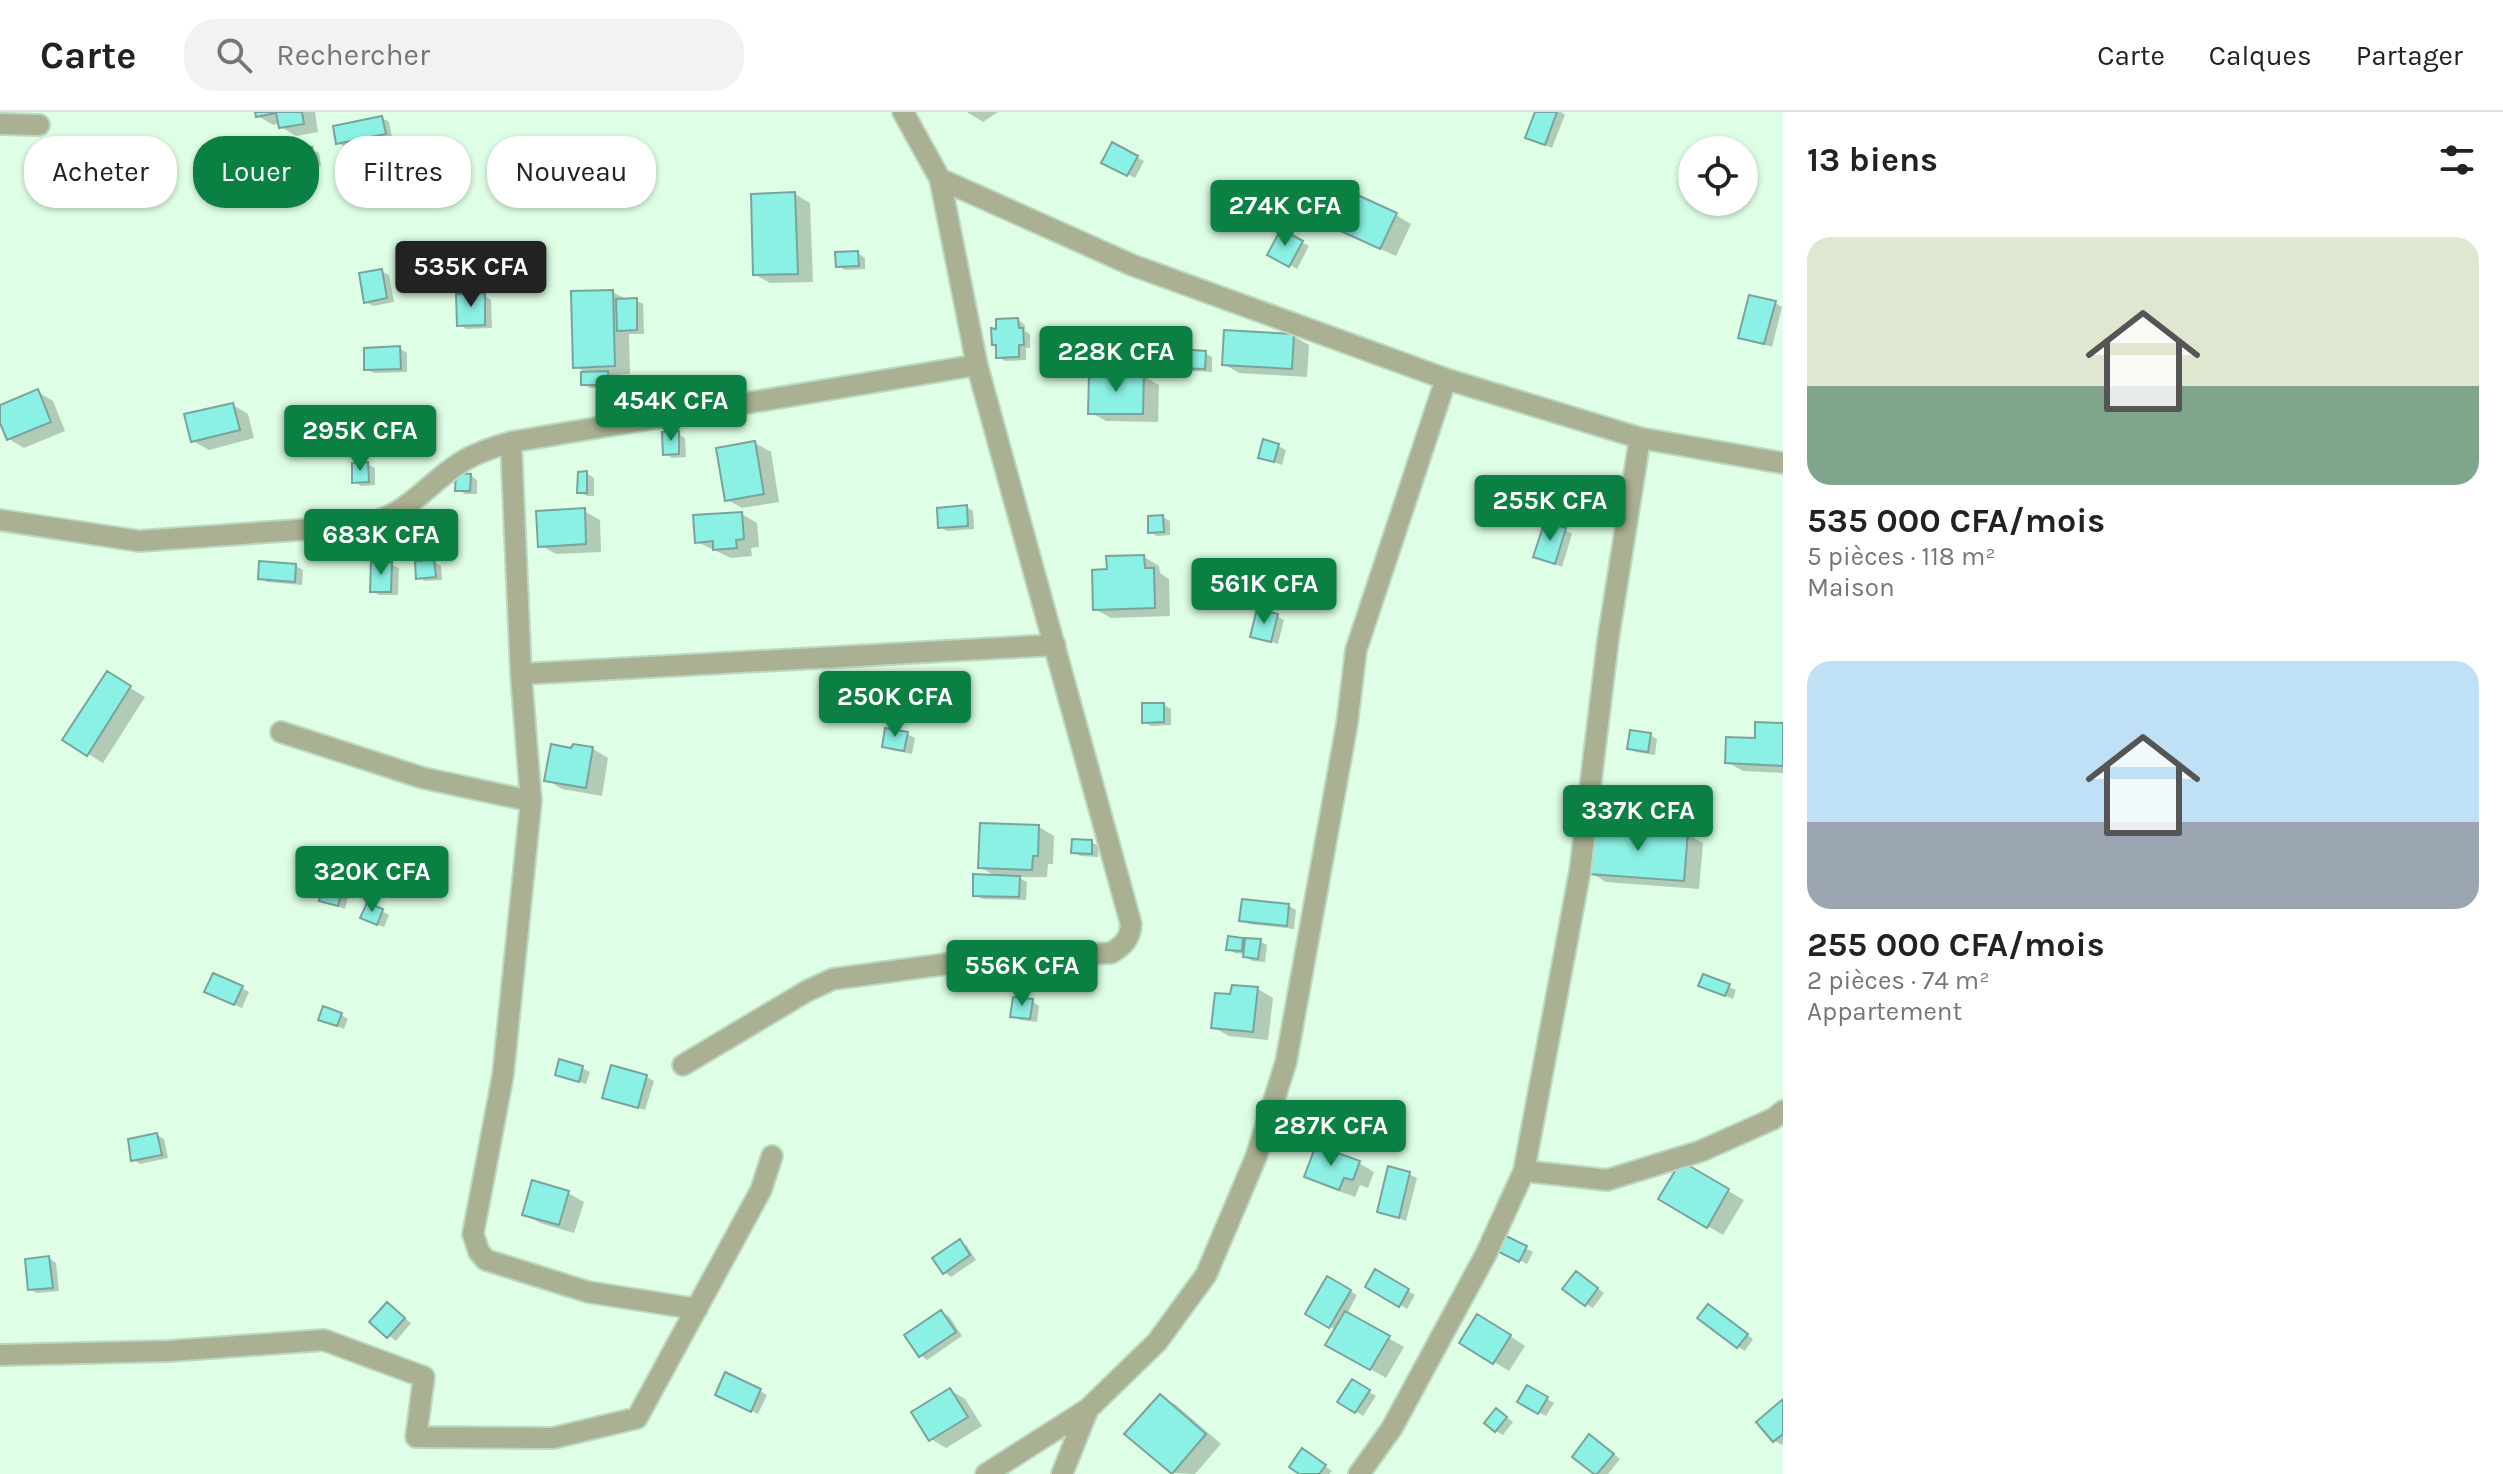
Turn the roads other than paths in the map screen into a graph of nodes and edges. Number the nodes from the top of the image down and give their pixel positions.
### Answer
1 (903, 112) edge
2 (0, 124) edge
3 (39, 125) dead end
4 (940, 179) junction
5 (977, 365) junction
6 (1446, 379) junction
7 (1640, 438) junction
8 (511, 442) junction
9 (1783, 463) edge
10 (0, 520) edge
11 (1055, 645) junction
12 (521, 674) junction
13 (281, 732) dead end
14 (531, 801) junction
15 (683, 1065) dead end
16 (1783, 1111) edge
17 (772, 1156) dead end
18 (1524, 1171) junction
19 (697, 1309) junction
20 (0, 1355) edge
21 (1088, 1409) junction
22 (986, 1474) edge
23 (1062, 1474) edge
24 (1359, 1474) edge

1 - 4 street
2 - 3 street
4 - 5 street
4 - 6 street
5 - 8 street
5 - 11 street
6 - 7 street
6 - 21 street
7 - 9 street
7 - 18 street
8 - 10 street
8 - 12 street
11 - 12 street
11 - 15 street
12 - 14 street
13 - 14 street
14 - 19 street
16 - 18 street
17 - 19 street
18 - 24 street
19 - 20 street
21 - 22 street
21 - 23 street

